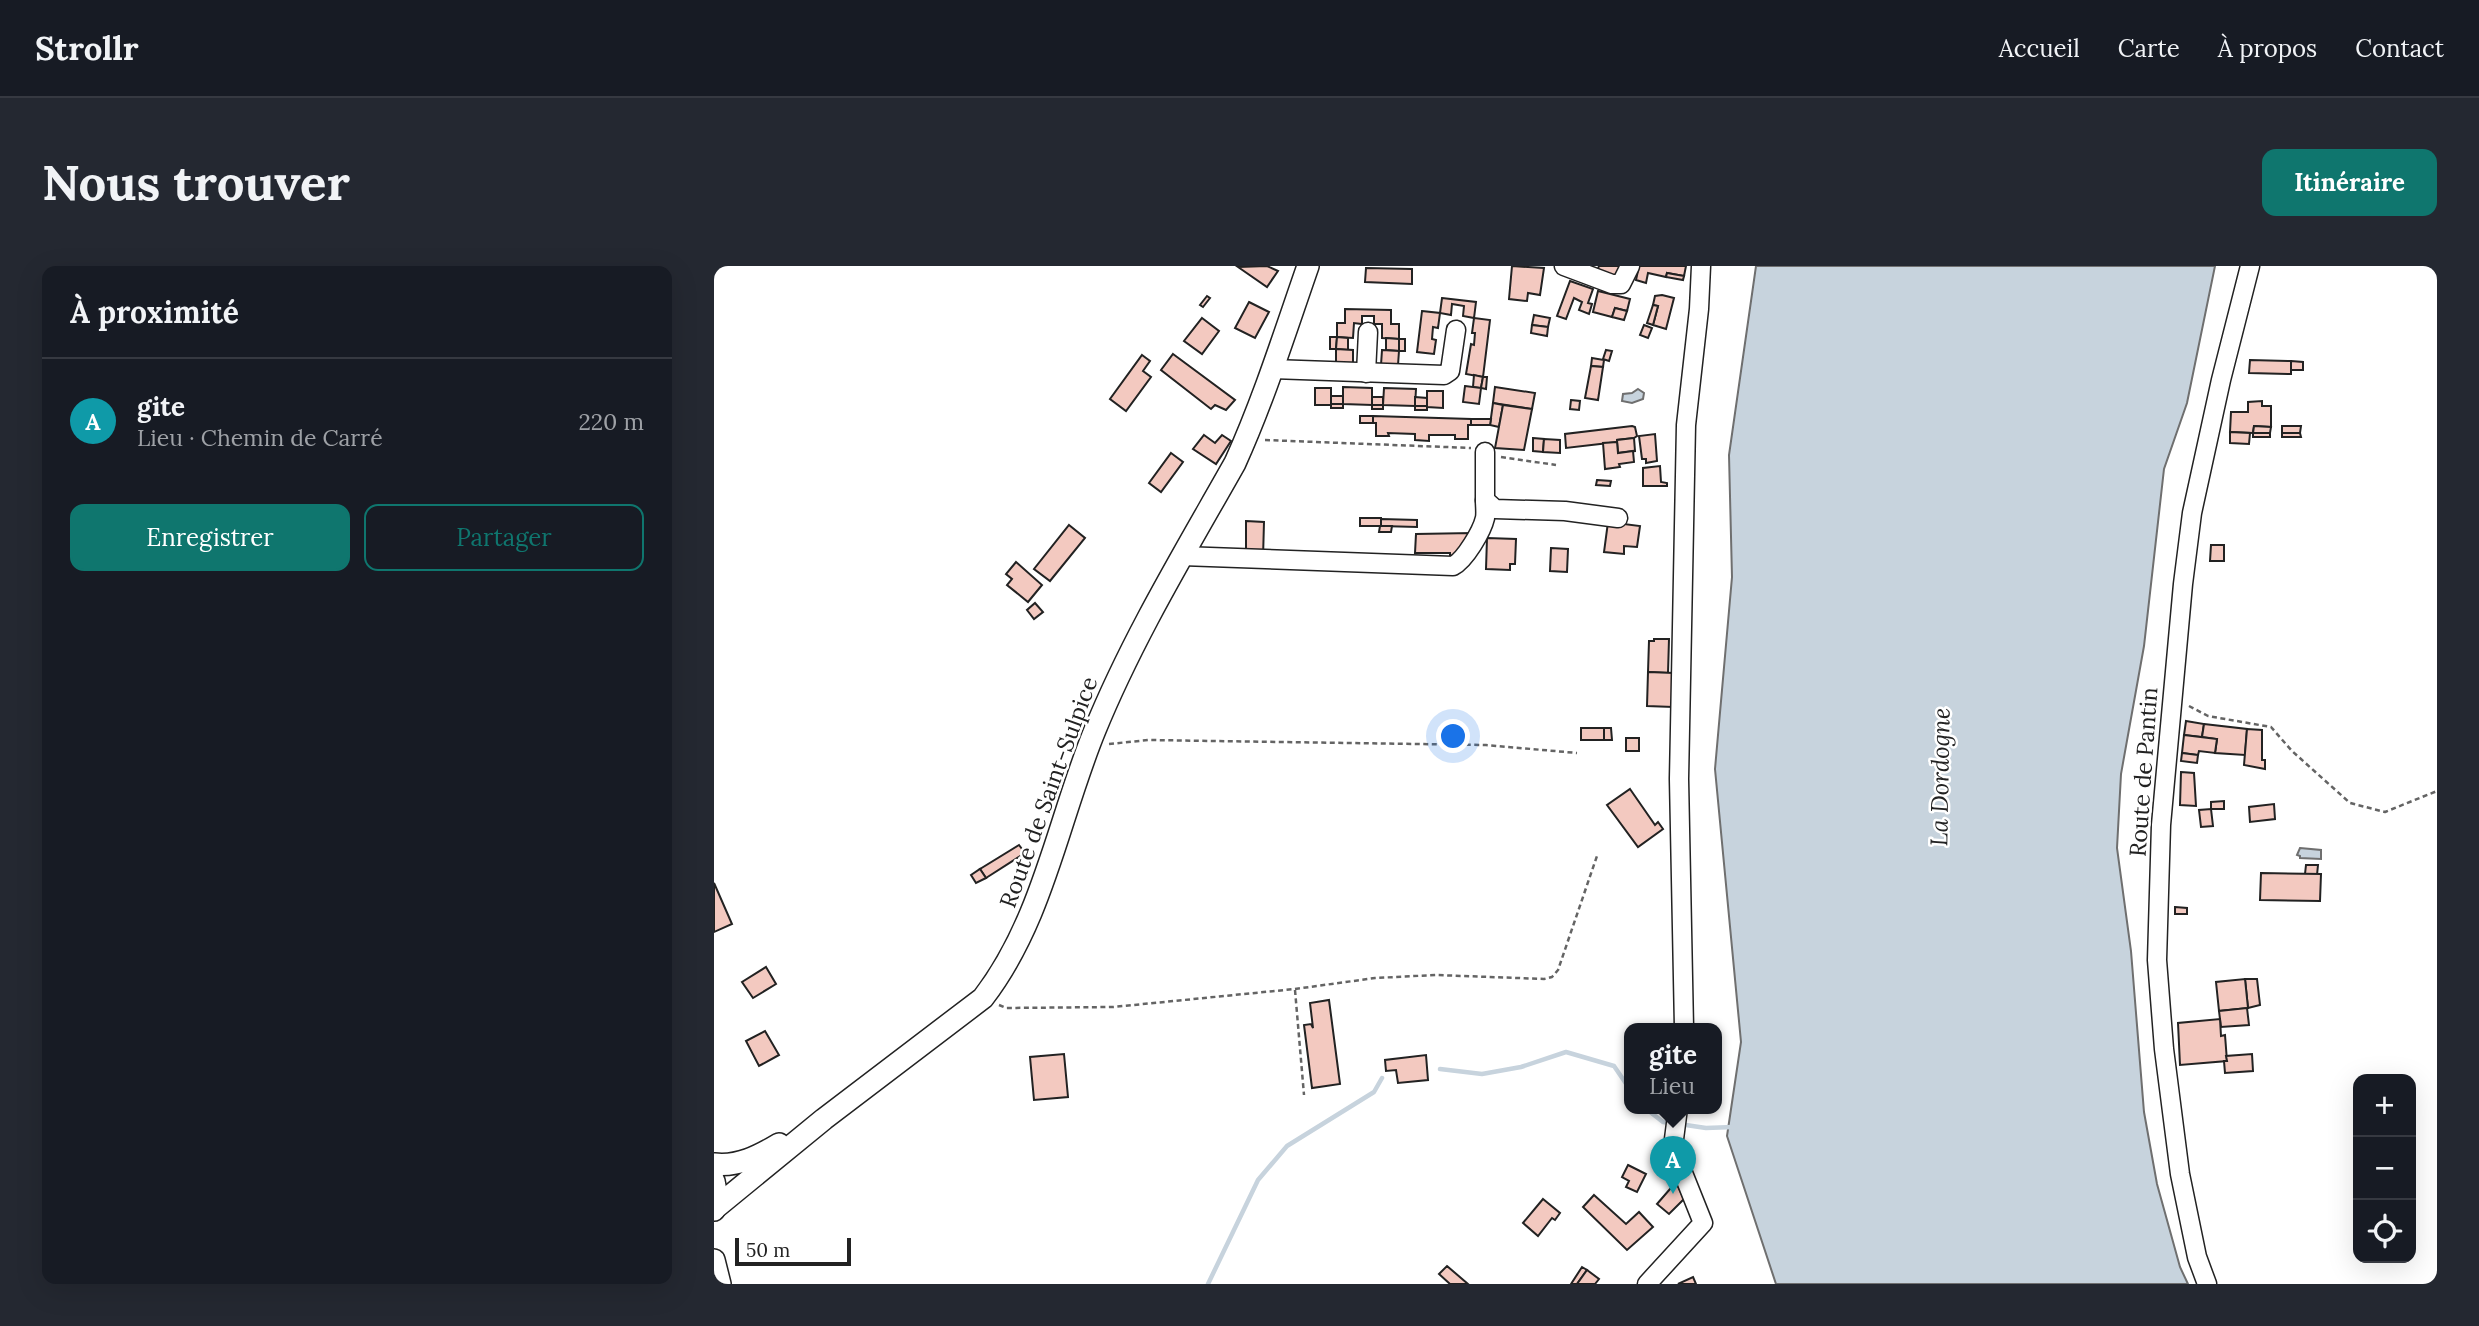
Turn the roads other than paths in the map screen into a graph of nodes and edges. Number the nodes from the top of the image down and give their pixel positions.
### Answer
1 (1308, 266) edge
2 (1564, 266) edge
3 (1630, 266) edge
4 (1701, 266) edge
5 (2250, 266) edge
6 (1456, 330) dead end
7 (1368, 332) dead end
8 (1272, 369) junction
9 (1366, 373) junction
10 (1485, 452) road end
11 (1485, 500) junction
12 (1618, 517) dead end
13 (1182, 556) junction
14 (1684, 1023) edge
15 (824, 1119) junction
16 (714, 1164) edge
17 (1681, 1168) dead end
18 (714, 1181) edge
19 (714, 1210) edge
20 (714, 1260) edge
21 (720, 1284) edge
22 (1647, 1284) edge
23 (2207, 1284) edge

1 - 8 main road, Route de Saint-Sulpice
2 - 3 street
4 - 14 street
5 - 23 street, Route de Pantin
6 - 9 street
7 - 9 street
8 - 9 street
8 - 13 main road, Route de Saint-Sulpice
10 - 11 street
11 - 12 street
11 - 13 street
13 - 15 main road, Route de Saint-Sulpice
15 - 16 main road
15 - 19 main road
17 - 22 street
18 - 19 main road
20 - 21 main road

